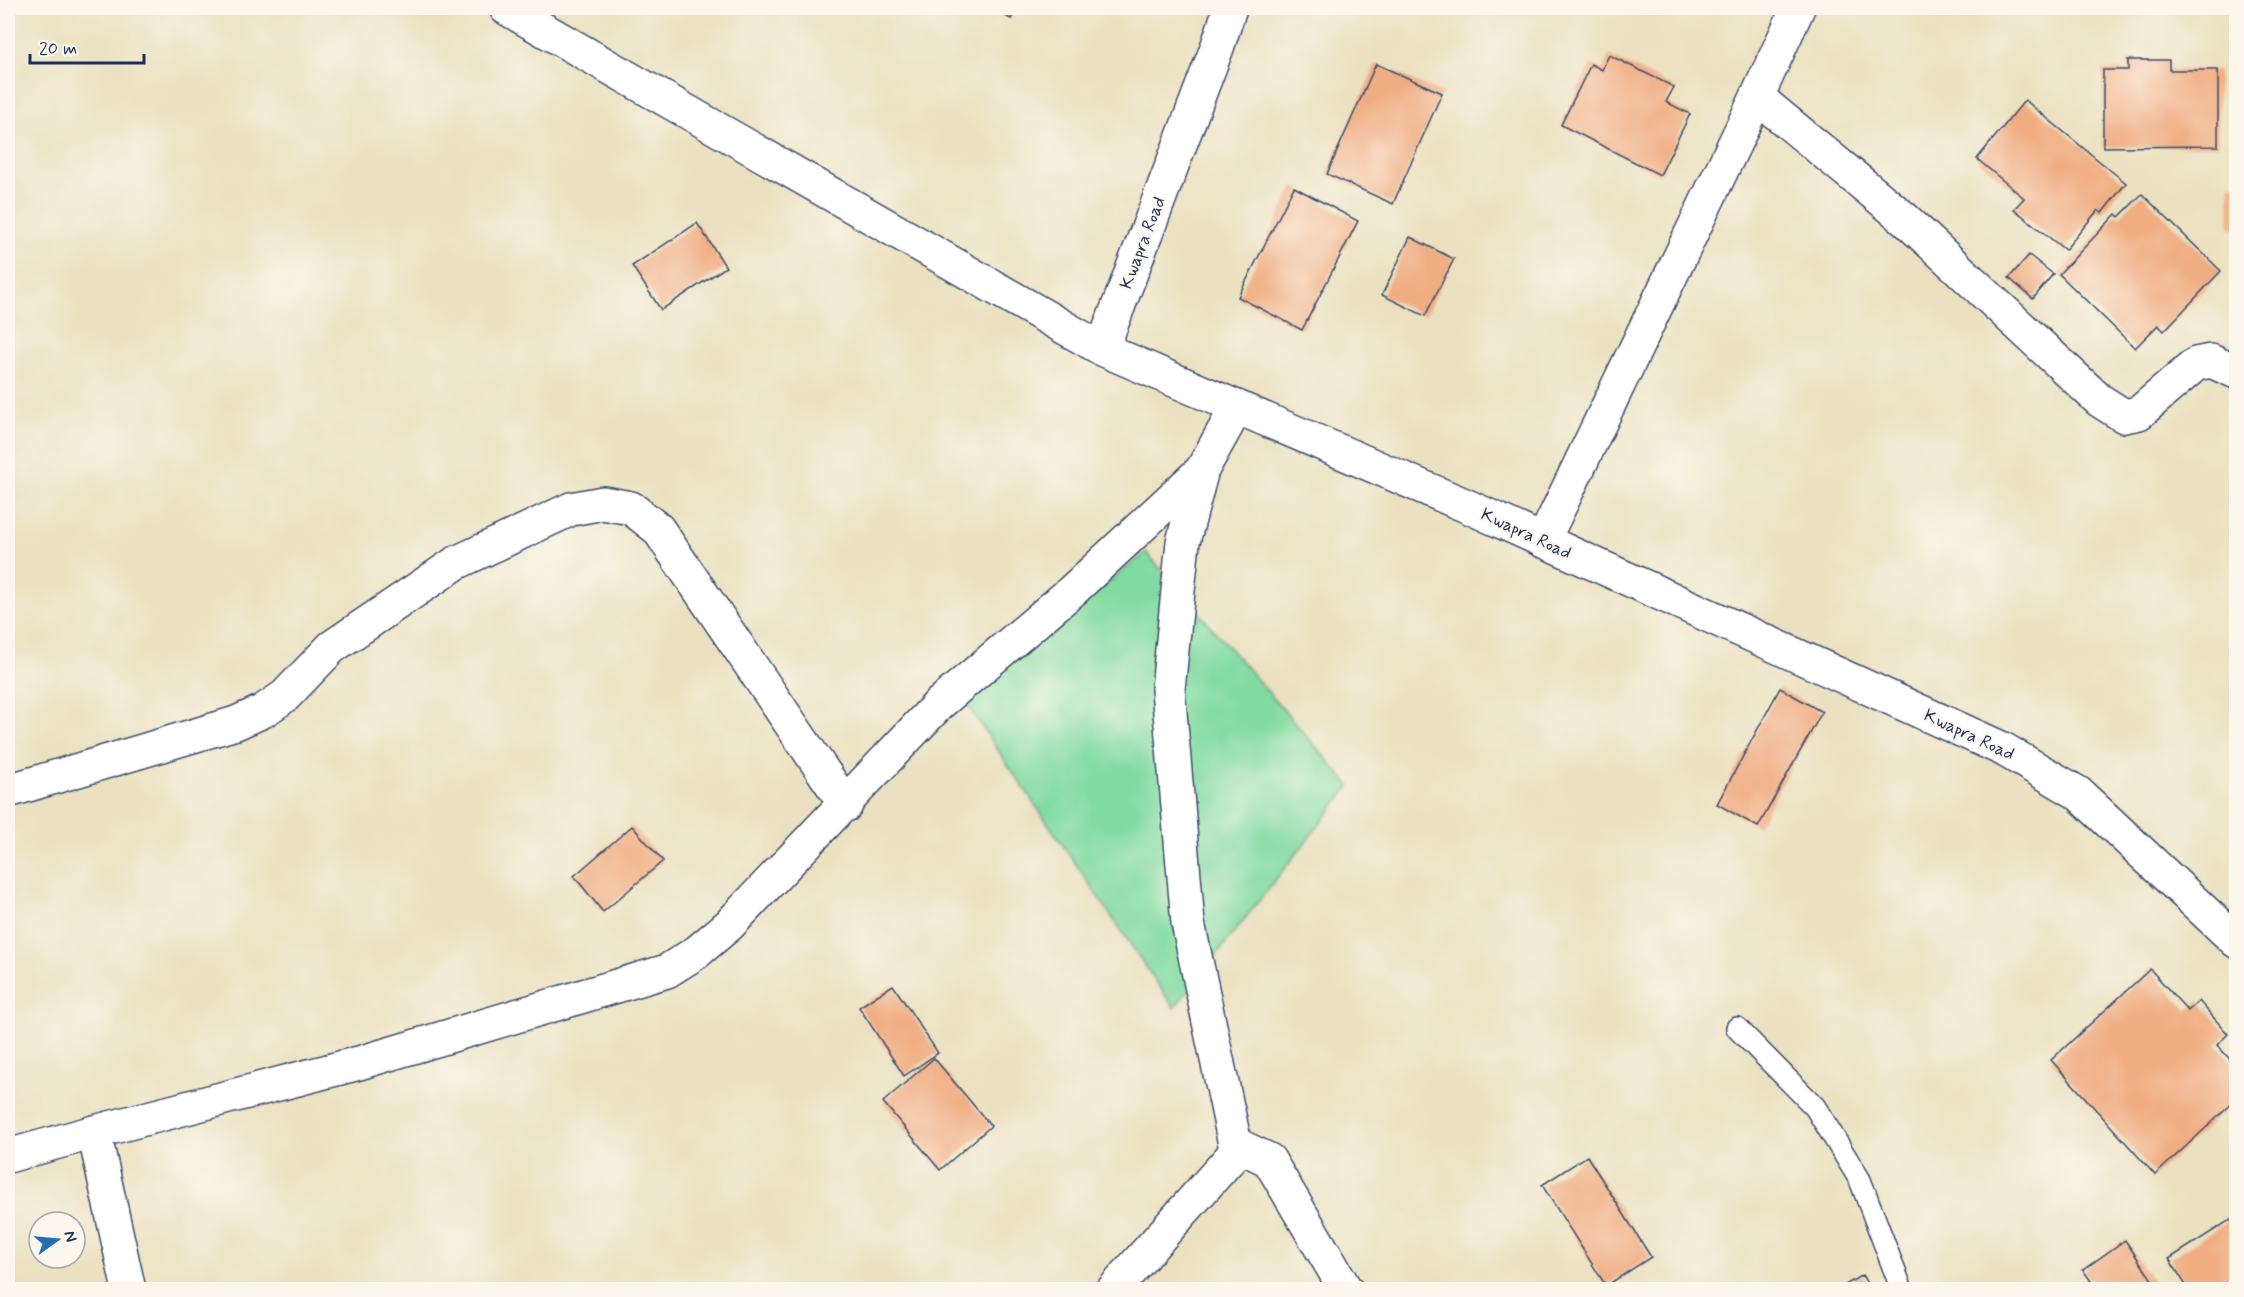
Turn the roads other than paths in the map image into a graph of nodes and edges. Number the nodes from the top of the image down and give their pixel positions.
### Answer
1 (506, 8) edge
2 (1230, 8) edge
3 (1798, 8) edge
4 (1757, 97) junction
5 (1102, 349) junction
6 (2236, 372) edge
7 (1237, 407) junction
8 (1202, 470) junction
9 (1542, 541) junction
10 (8, 791) edge
11 (846, 805) junction
12 (2236, 941) edge
13 (1737, 1028) dead end
14 (93, 1132) junction
15 (1235, 1144) junction
16 (8, 1156) edge
17 (129, 1290) edge
18 (1113, 1290) edge
19 (1346, 1290) edge
20 (1902, 1290) edge

1 - 5 street
2 - 5 street, Kwapra Road
3 - 4 street
4 - 6 street
4 - 9 street
5 - 7 street, Kwapra Road
7 - 8 street
7 - 9 street, Kwapra Road
8 - 11 street
8 - 15 street
9 - 12 street, Kwapra Road
10 - 11 street
11 - 14 street
13 - 20 lane
14 - 16 street
14 - 17 street
15 - 18 street
15 - 19 street

